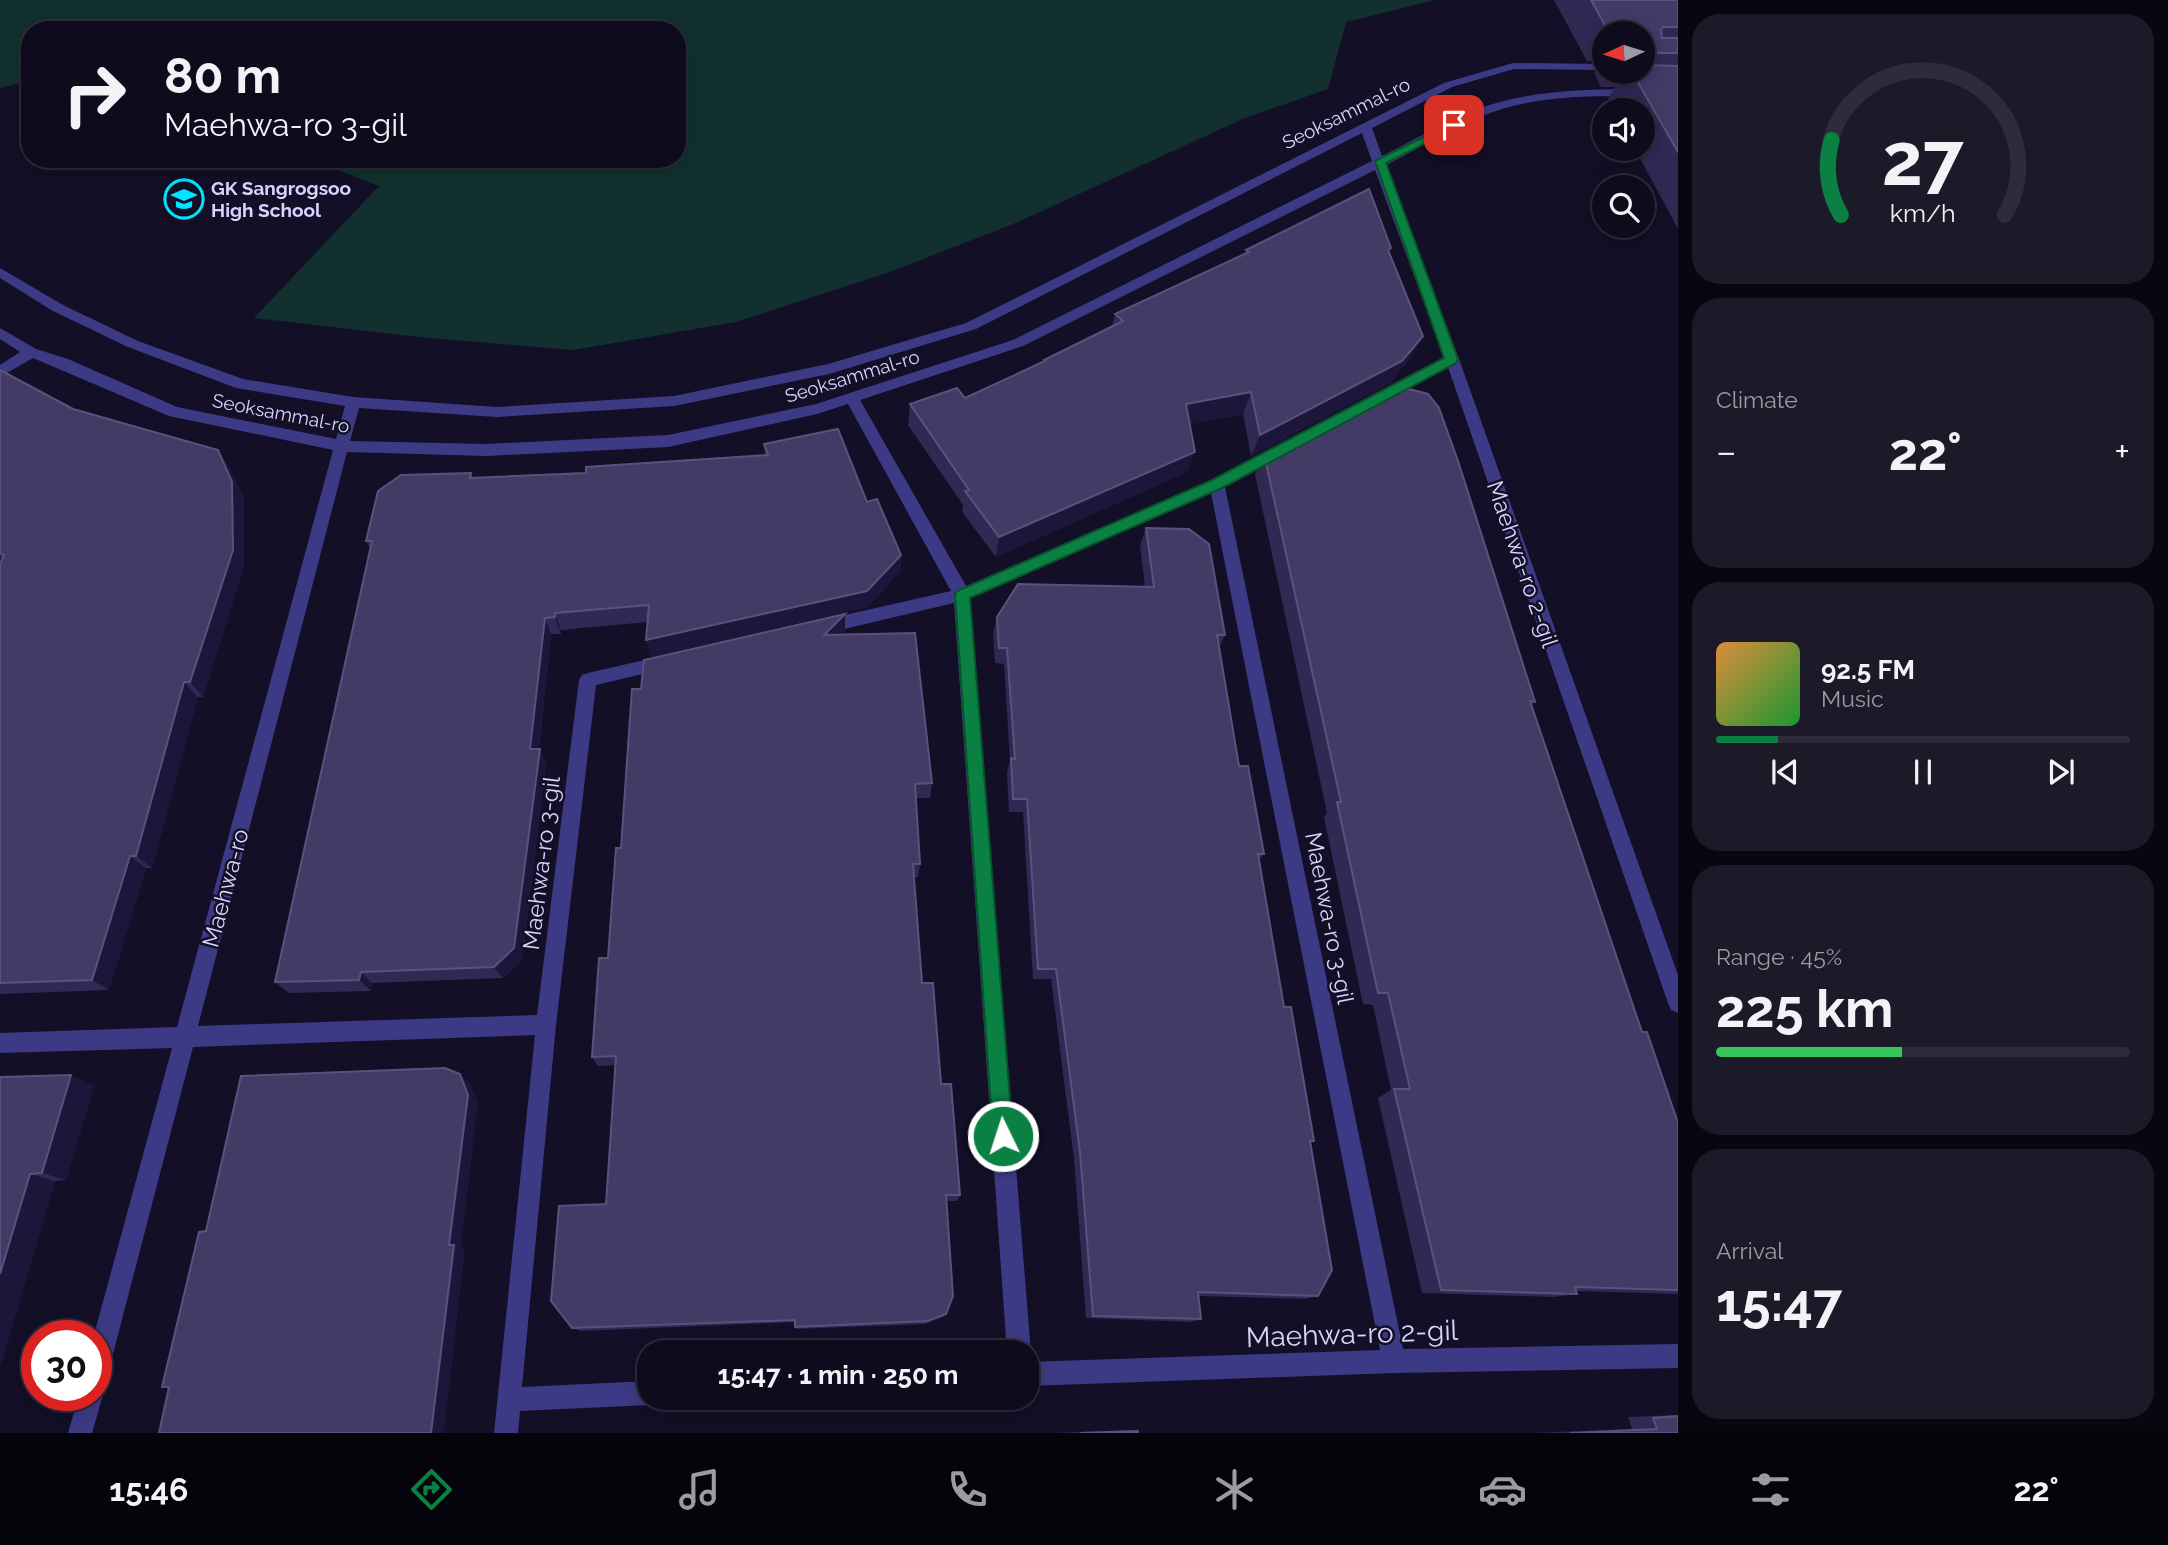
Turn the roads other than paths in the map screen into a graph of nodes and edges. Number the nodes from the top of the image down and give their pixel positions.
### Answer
1 (1592, 67) edge
2 (1678, 94) edge
3 (1365, 126) junction
4 (1380, 161) junction
5 (0, 272) edge
6 (0, 333) edge
7 (31, 352) junction
8 (1452, 359) junction
9 (0, 372) edge
10 (852, 399) junction
11 (353, 402) junction
12 (1365, 405) edge
13 (1304, 438) edge
14 (341, 446) junction
15 (1217, 484) junction
16 (962, 595) junction
17 (802, 631) edge
18 (682, 659) edge
19 (1678, 1003) edge
20 (546, 1025) junction
21 (186, 1037) junction
22 (0, 1043) edge
23 (110, 1320) edge
24 (1018, 1340) edge
25 (1678, 1356) edge
26 (1394, 1361) junction
27 (1039, 1374) edge
28 (637, 1394) edge
29 (509, 1400) junction
30 (86, 1411) edge
31 (80, 1433) edge
32 (506, 1433) edge

1 - 3 street, Seoksammal-ro
2 - 4 street, Seoksammal-ro
3 - 4 street, Maehwa-ro 2-gil
3 - 11 street, Seoksammal-ro
4 - 8 street, Maehwa-ro 2-gil
4 - 10 street, Seoksammal-ro
5 - 11 street, Seoksammal-ro
6 - 7 street, Seoksammal-ro
7 - 9 street
7 - 14 street, Seoksammal-ro
8 - 12 street
8 - 19 street, Maehwa-ro 2-gil
10 - 14 street, Seoksammal-ro
10 - 16 street
11 - 14 street, Maehwa-ro
13 - 15 street
14 - 21 street, Maehwa-ro
15 - 16 street
15 - 26 street, Maehwa-ro 3-gil
16 - 17 street
16 - 24 street
18 - 20 street, Maehwa-ro 3-gil
20 - 21 street
20 - 29 street, Maehwa-ro 3-gil
21 - 22 street
21 - 23 street, Maehwa-ro
25 - 26 street, Maehwa-ro 2-gil
26 - 27 street, Maehwa-ro 2-gil
28 - 29 street
29 - 32 street, Maehwa-ro 3-gil
30 - 31 street

